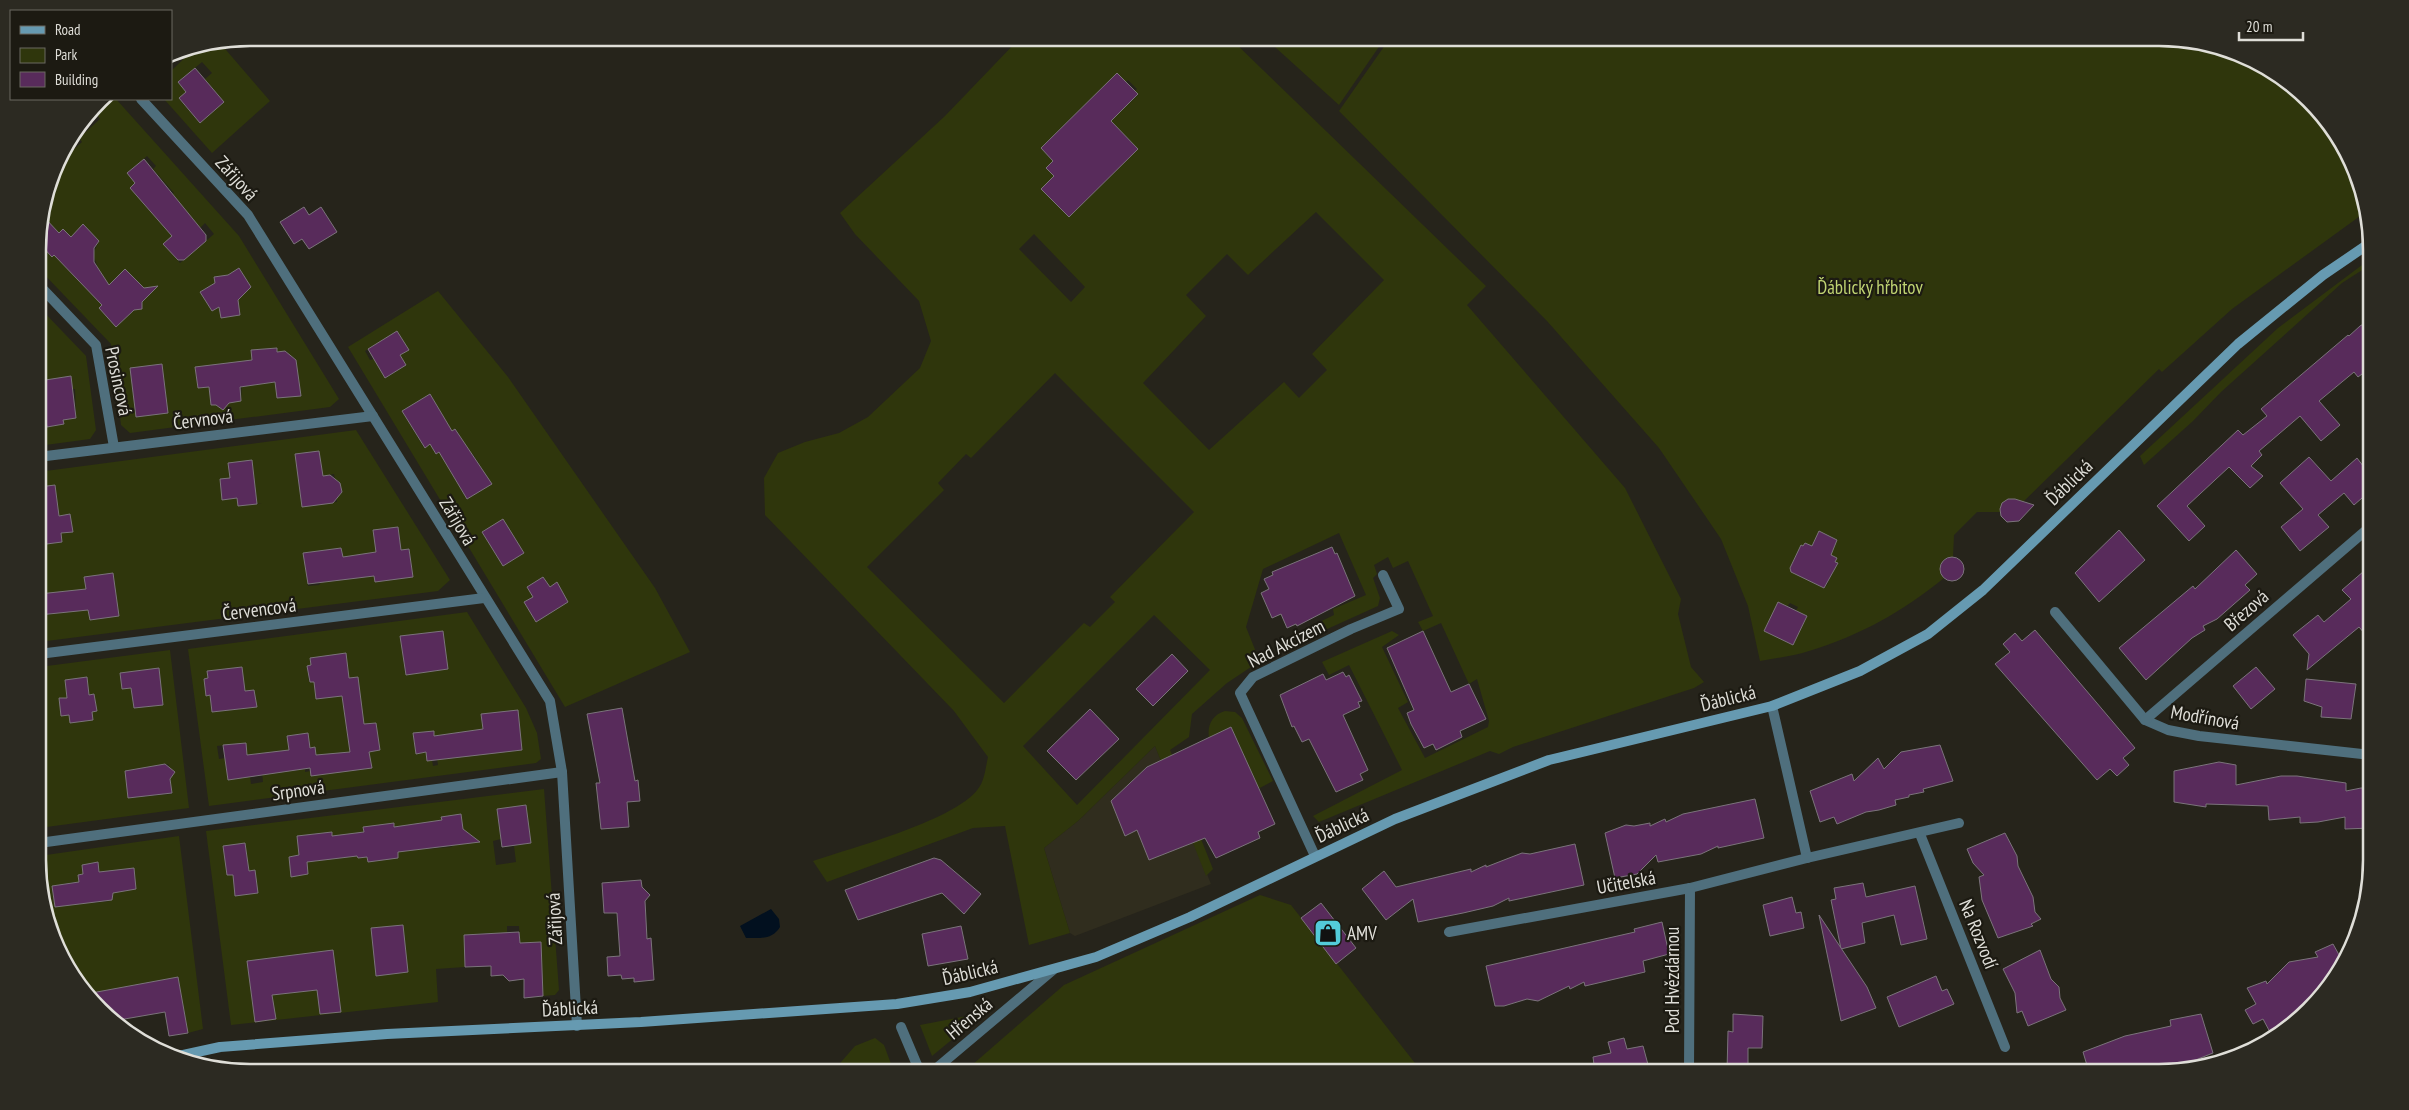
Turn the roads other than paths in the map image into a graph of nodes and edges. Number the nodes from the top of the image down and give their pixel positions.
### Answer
1 (142, 100) edge
2 (2363, 248) edge
3 (46, 292) edge
4 (373, 416) junction
5 (114, 447) junction
6 (46, 456) edge
7 (2363, 533) edge
8 (1383, 575) dead end
9 (484, 598) junction
10 (2055, 612) dead end
11 (46, 653) edge
12 (1772, 706) junction
13 (2145, 720) junction
14 (2363, 754) edge
15 (562, 772) junction
16 (1958, 823) dead end
17 (1920, 834) junction
18 (46, 842) edge
19 (1315, 856) junction
20 (1808, 858) junction
21 (1690, 888) junction
22 (1449, 932) dead end
23 (1052, 970) junction
24 (577, 1026) junction
25 (900, 1027) dead end
26 (2005, 1047) dead end
27 (187, 1054) edge
28 (916, 1064) edge
29 (941, 1064) edge
30 (1690, 1064) edge

1 - 4 street, Zářijová
2 - 12 main road, Ďáblická
3 - 5 street, Prosincová
4 - 5 street, Červnová
4 - 9 street, Zářijová
5 - 6 street, Červnová
7 - 13 street, Březová
8 - 19 street, Nad Akcízem
9 - 11 street, Červencová
9 - 15 street, Zářijová
10 - 13 street, Modřínová
12 - 19 main road, Ďáblická
12 - 20 street
13 - 14 street, Modřínová
15 - 18 street, Srpnová
15 - 24 street, Zářijová
16 - 17 street, Učitelská
17 - 20 street, Učitelská
17 - 26 street, Na Rozvodí
19 - 23 main road, Ďáblická
20 - 21 street, Učitelská
21 - 22 street, Učitelská
21 - 30 street, Pod Hvězdárnou
23 - 24 main road, Ďáblická
23 - 29 street, Hřenská
24 - 27 main road, Ďáblická
25 - 28 street

